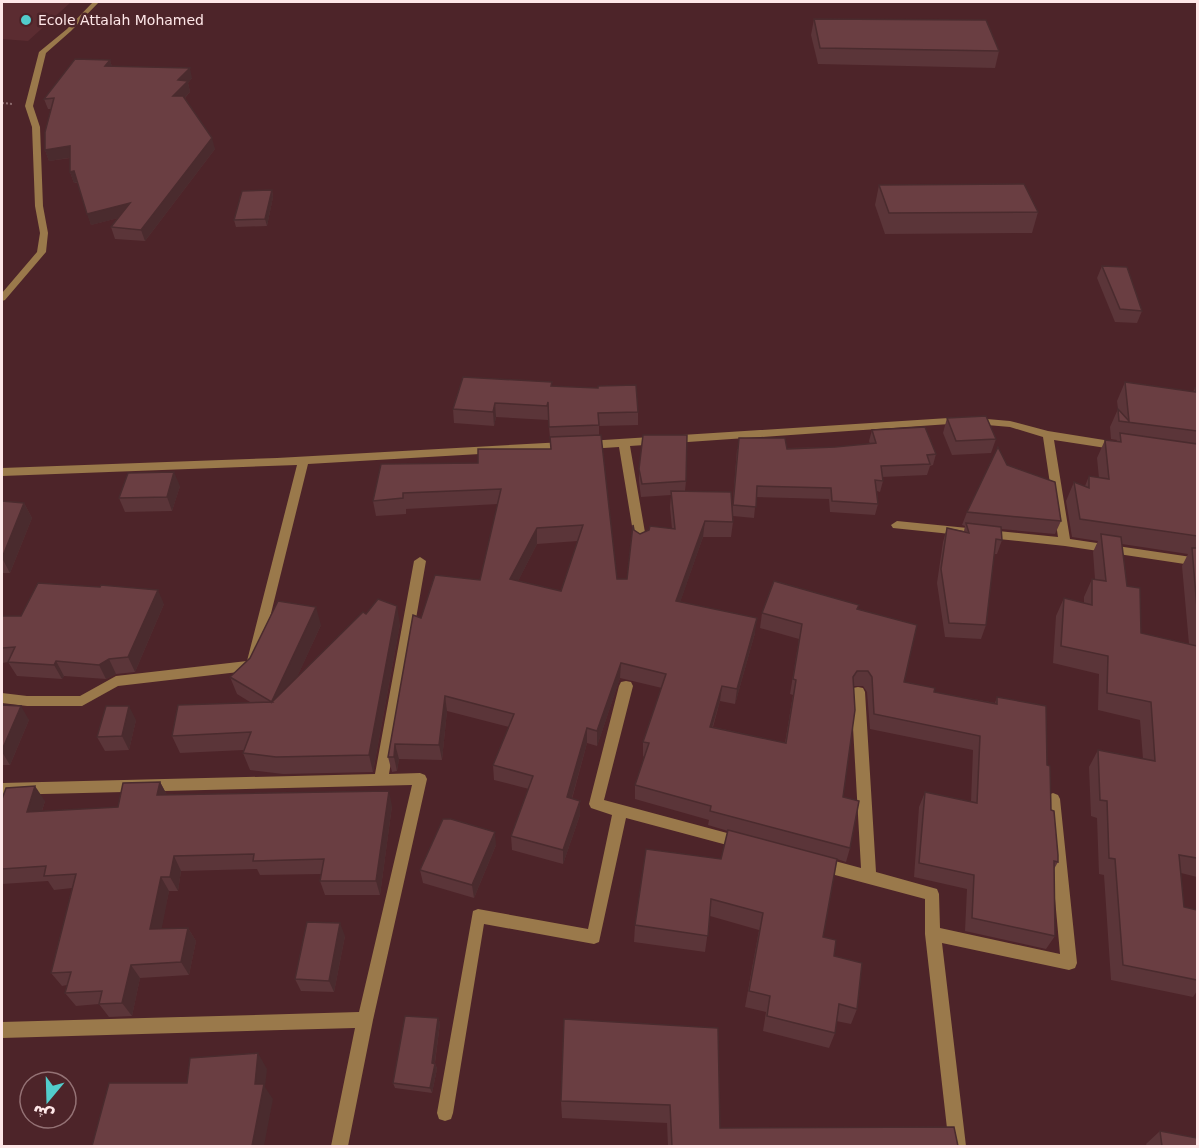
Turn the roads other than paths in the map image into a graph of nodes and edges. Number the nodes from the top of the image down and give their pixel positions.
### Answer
1 (96, 2) edge
2 (2, 298) edge
3 (1048, 435) junction
4 (624, 443) junction
5 (1128, 447) edge
6 (303, 461) junction
7 (2, 472) edge
8 (897, 525) dead end
9 (1065, 542) junction
10 (641, 544) edge
11 (420, 561) dead end
12 (1197, 562) edge
13 (626, 686) dead end
14 (858, 692) dead end
15 (2, 698) edge
16 (381, 780) junction
17 (2, 789) edge
18 (1053, 799) edge
19 (621, 810) junction
20 (755, 846) edge
21 (801, 859) edge
22 (869, 877) junction
23 (933, 934) junction
24 (365, 1020) junction
25 (2, 1030) edge
26 (445, 1113) dead end
27 (339, 1146) edge
28 (958, 1146) edge

1 - 2 street
3 - 4 street
3 - 5 street
3 - 9 street
4 - 6 street
4 - 10 street
6 - 7 street
6 - 15 street
8 - 9 street
9 - 12 street
11 - 16 street
13 - 19 street
14 - 22 street
16 - 17 street
16 - 24 street
18 - 23 street
19 - 20 street
19 - 26 street
21 - 22 street
22 - 23 street
23 - 28 street
24 - 25 street
24 - 27 street

